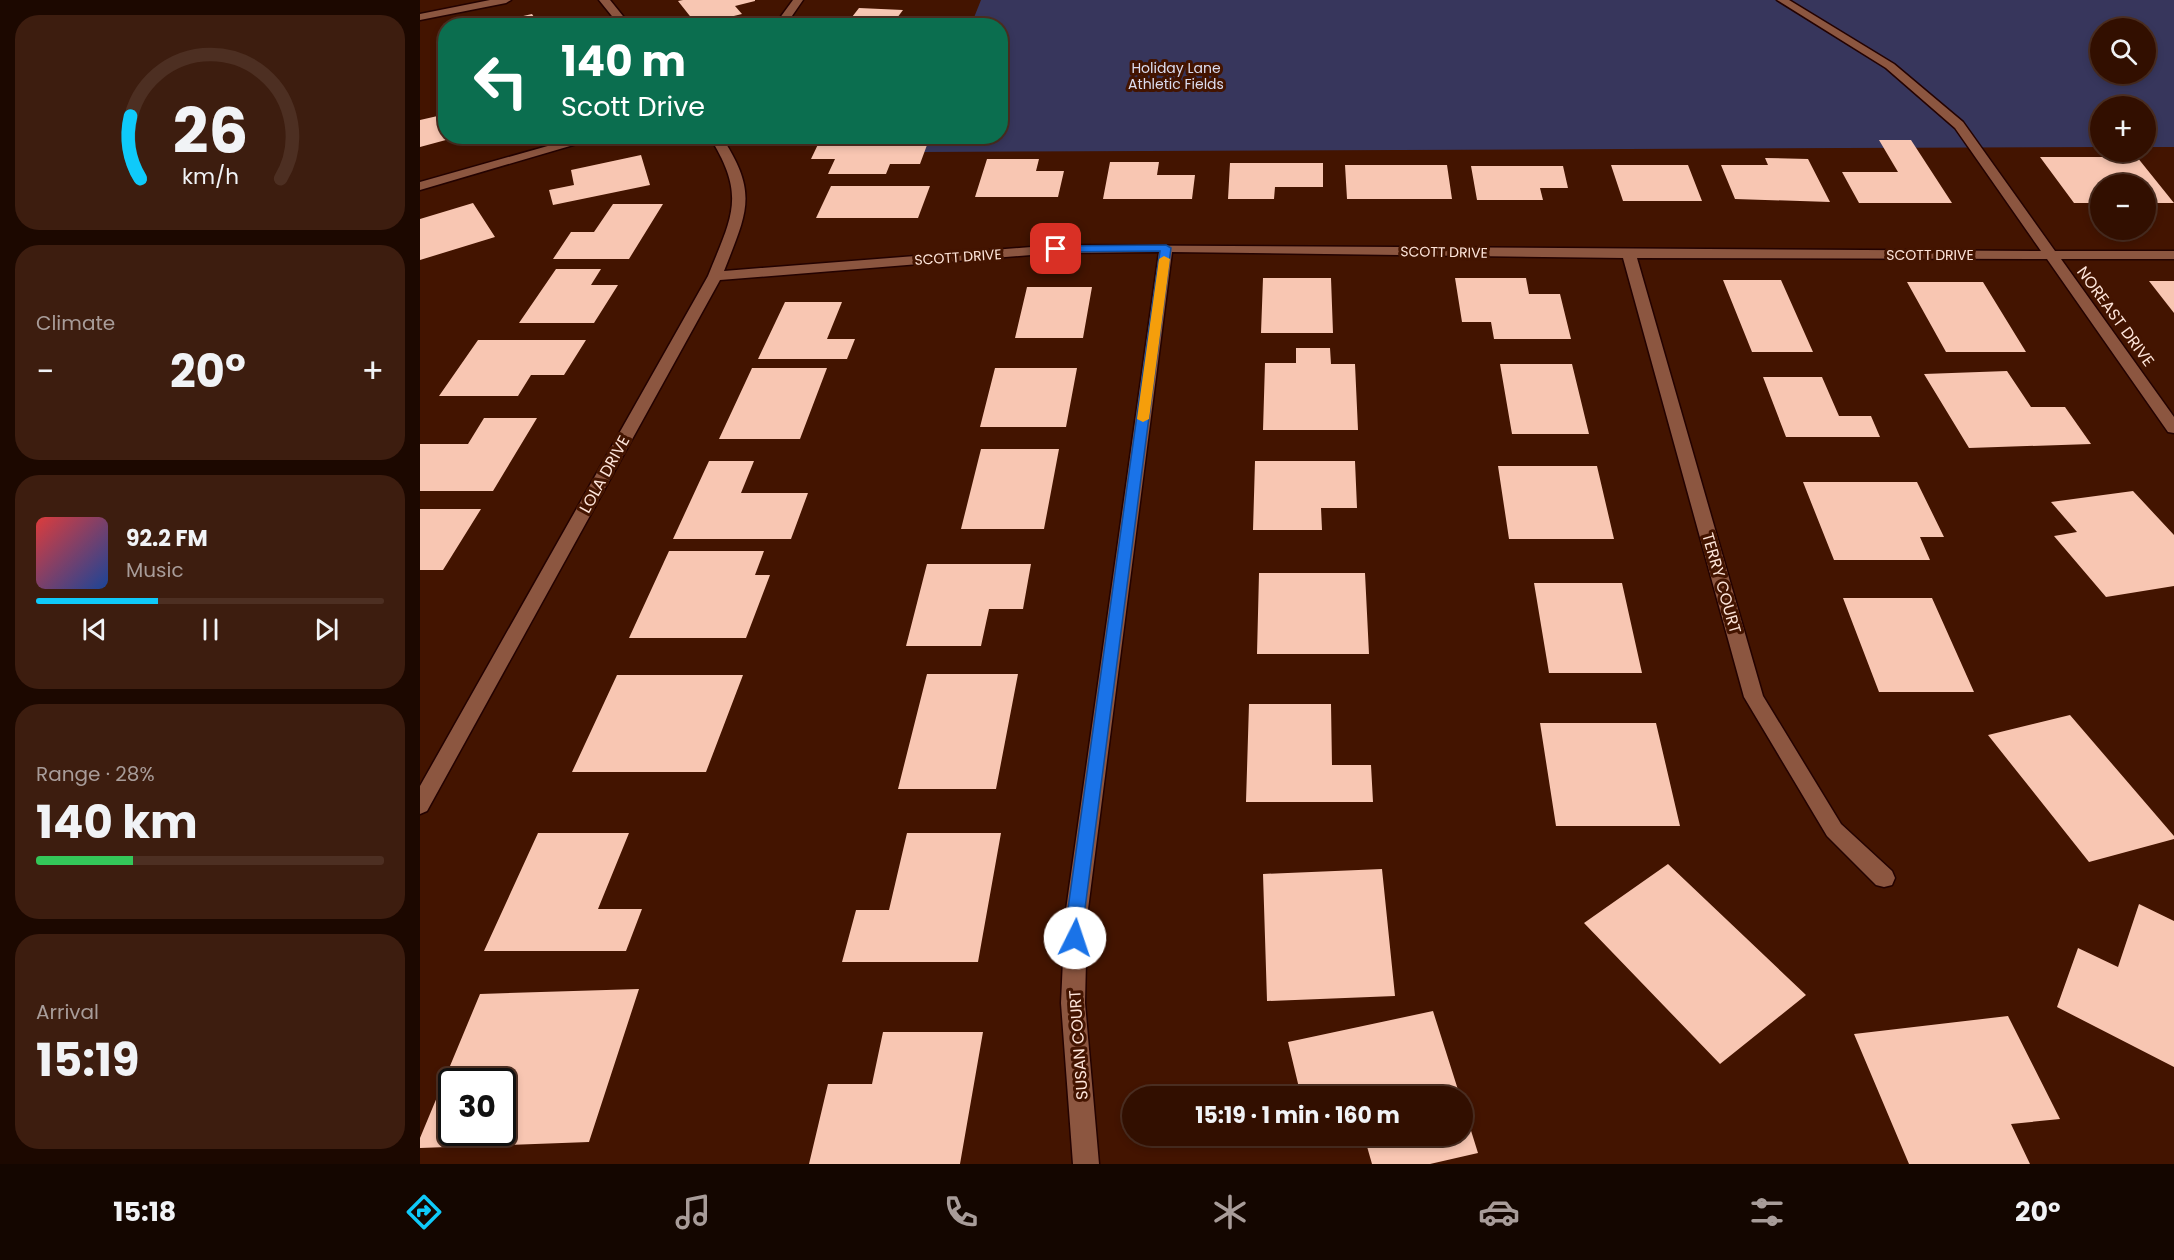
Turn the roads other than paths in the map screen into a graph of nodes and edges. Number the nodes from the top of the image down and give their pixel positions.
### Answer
1 (506, 0) edge
2 (604, 0) edge
3 (798, 0) edge
4 (1782, 0) edge
5 (420, 17) edge
6 (619, 18) edge
7 (785, 18) edge
8 (570, 144) edge
9 (720, 144) edge
10 (420, 186) edge
11 (1166, 248) junction
12 (1629, 254) junction
13 (2050, 255) junction
14 (2174, 255) edge
15 (715, 276) junction
16 (2174, 428) edge
17 (420, 805) edge
18 (1884, 878) dead end
19 (1086, 1164) edge

1 - 5 street
2 - 6 street
3 - 7 street
4 - 13 street, NOREAST DRIVE
8 - 10 street
9 - 15 street, LOLA DRIVE
11 - 12 street, SCOTT DRIVE
11 - 15 street, SCOTT DRIVE
11 - 19 street, SUSAN COURT
12 - 13 street, SCOTT DRIVE
12 - 18 street, TERRY COURT
13 - 14 street, SCOTT DRIVE
13 - 16 street, NOREAST DRIVE
15 - 17 street, LOLA DRIVE

